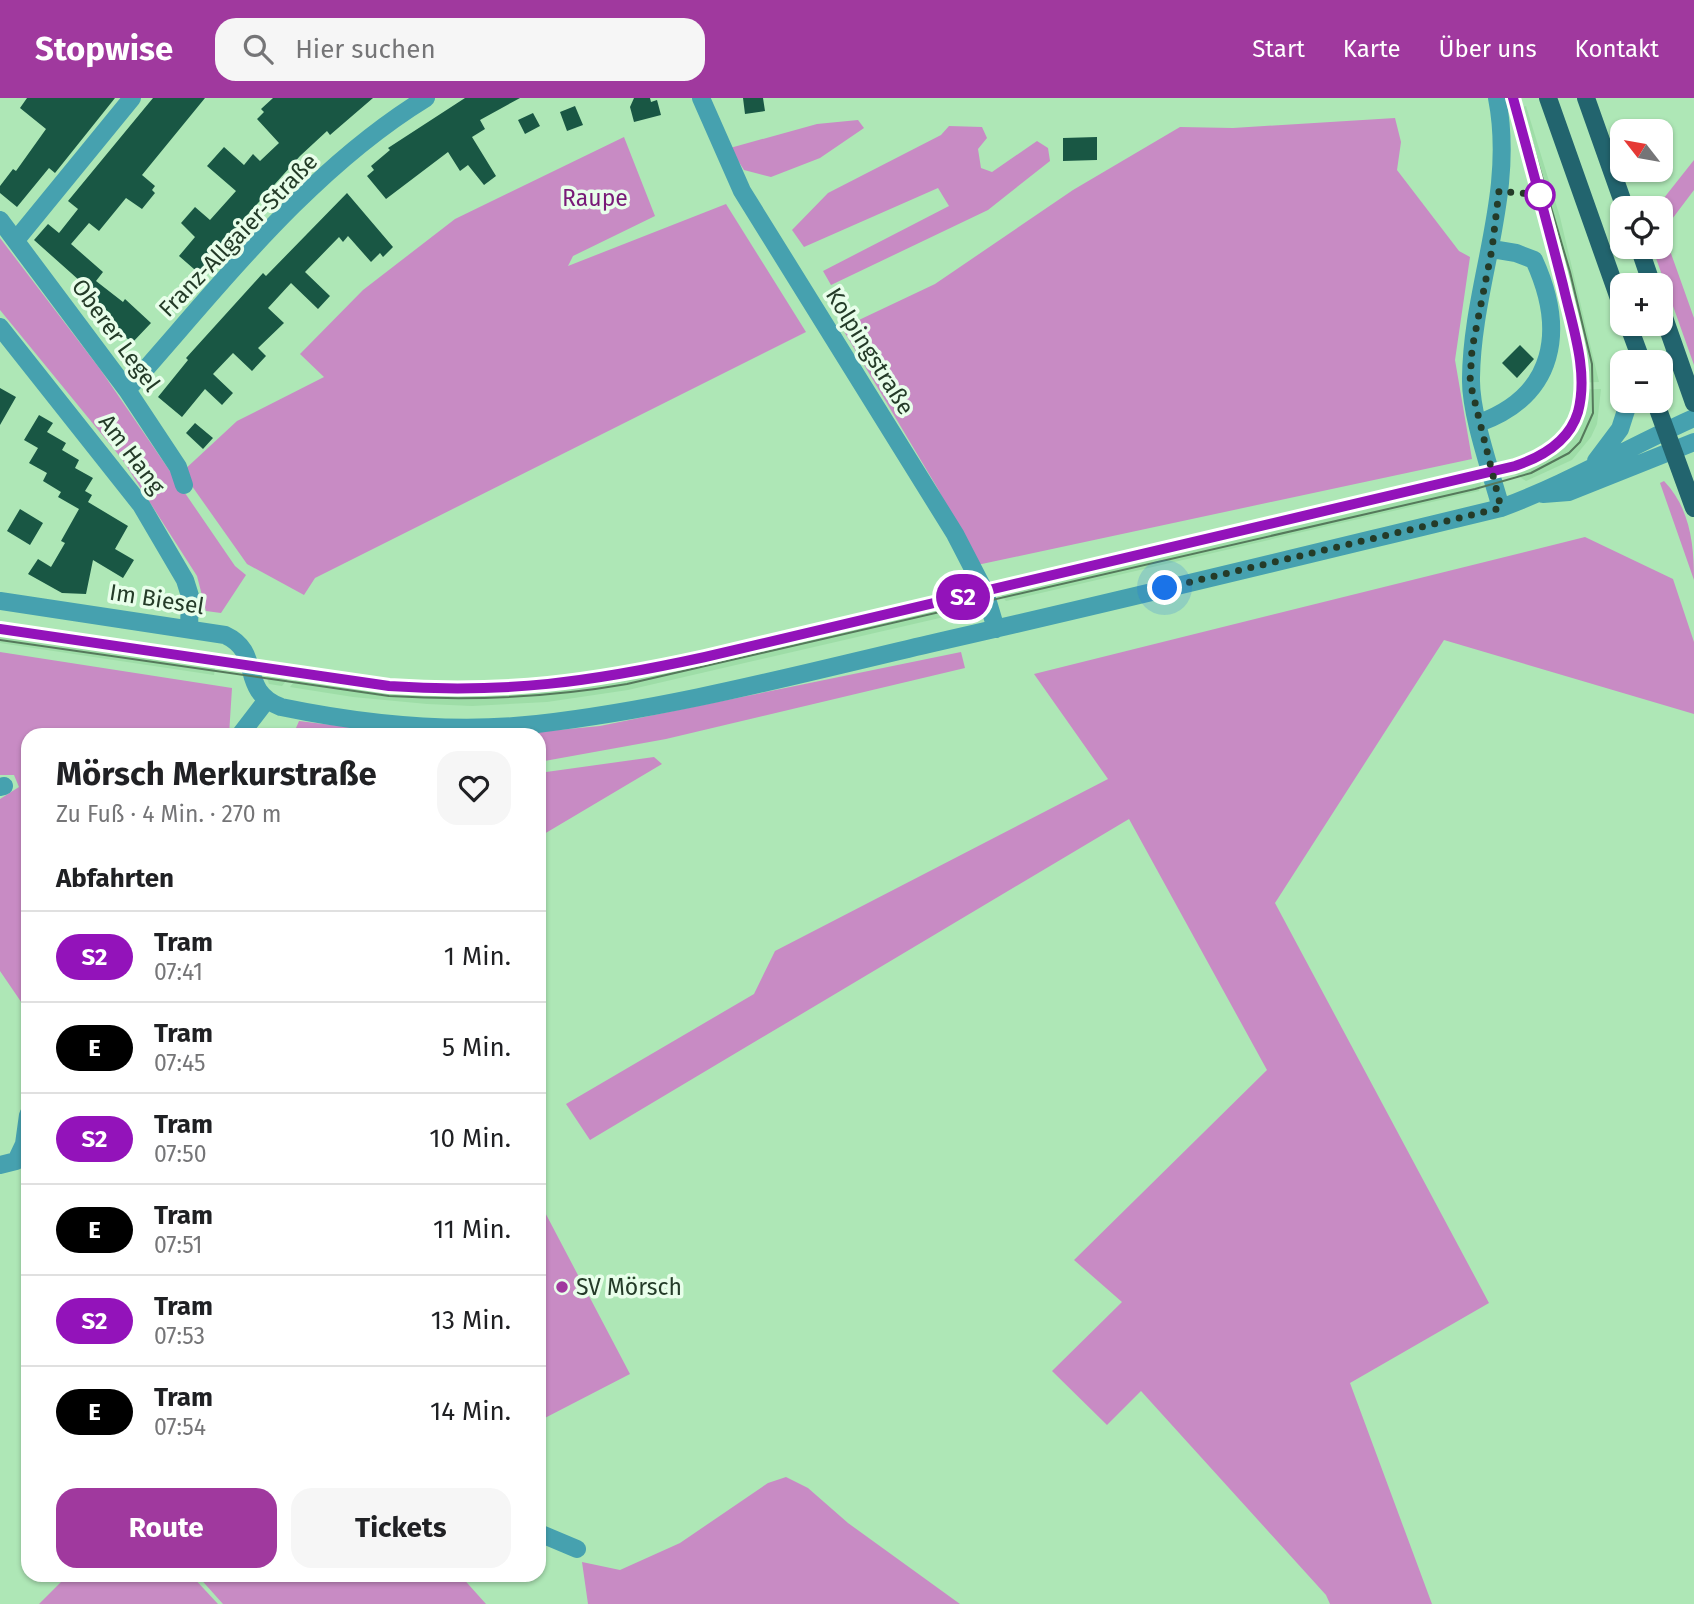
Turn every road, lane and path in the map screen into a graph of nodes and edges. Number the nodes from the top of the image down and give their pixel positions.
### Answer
1 (132, 98) edge
2 (426, 98) edge
3 (701, 98) edge
4 (1497, 98) edge
5 (1548, 98) edge
6 (1586, 98) edge
7 (1621, 196) edge
8 (0, 220) edge
9 (16, 240) junction
10 (1492, 249) junction
11 (1610, 273) edge
12 (0, 327) edge
13 (1670, 336) edge
14 (127, 390) junction
15 (1694, 403) edge
16 (1625, 413) edge
17 (1659, 413) edge
18 (1694, 418) edge
19 (1479, 423) junction
20 (1666, 431) junction
21 (1694, 442) edge
22 (1673, 451) junction
23 (1588, 468) junction
24 (184, 485) dead end
25 (1540, 494) junction
26 (1501, 508) junction
27 (1694, 508) edge
28 (0, 601) edge
29 (189, 628) junction
30 (996, 629) junction
31 (266, 701) junction
32 (245, 728) edge
33 (21, 1150) edge
34 (0, 1165) edge
35 (546, 1536) edge
36 (577, 1549) dead end

1 - 9 street
2 - 14 street, Franz-Allgaier-Straße
3 - 30 street, Kolpingstraße
4 - 10 street
5 - 11 main road
6 - 7 main road
8 - 9 street, Oberer Legel
9 - 14 street, Oberer Legel
10 - 19 street
10 - 19 street
12 - 29 street, Am Hang
13 - 15 main road
14 - 24 street, Oberer Legel
16 - 23 street
17 - 20 main road
18 - 20 street
19 - 26 street
20 - 22 main road
20 - 23 street
21 - 22 street
22 - 25 street
22 - 27 main road
23 - 25 street
25 - 26 street
26 - 30 street
28 - 29 street, Im Biesel
29 - 31 street, Im Biesel
30 - 31 street
31 - 32 street
33 - 34 street
35 - 36 street

